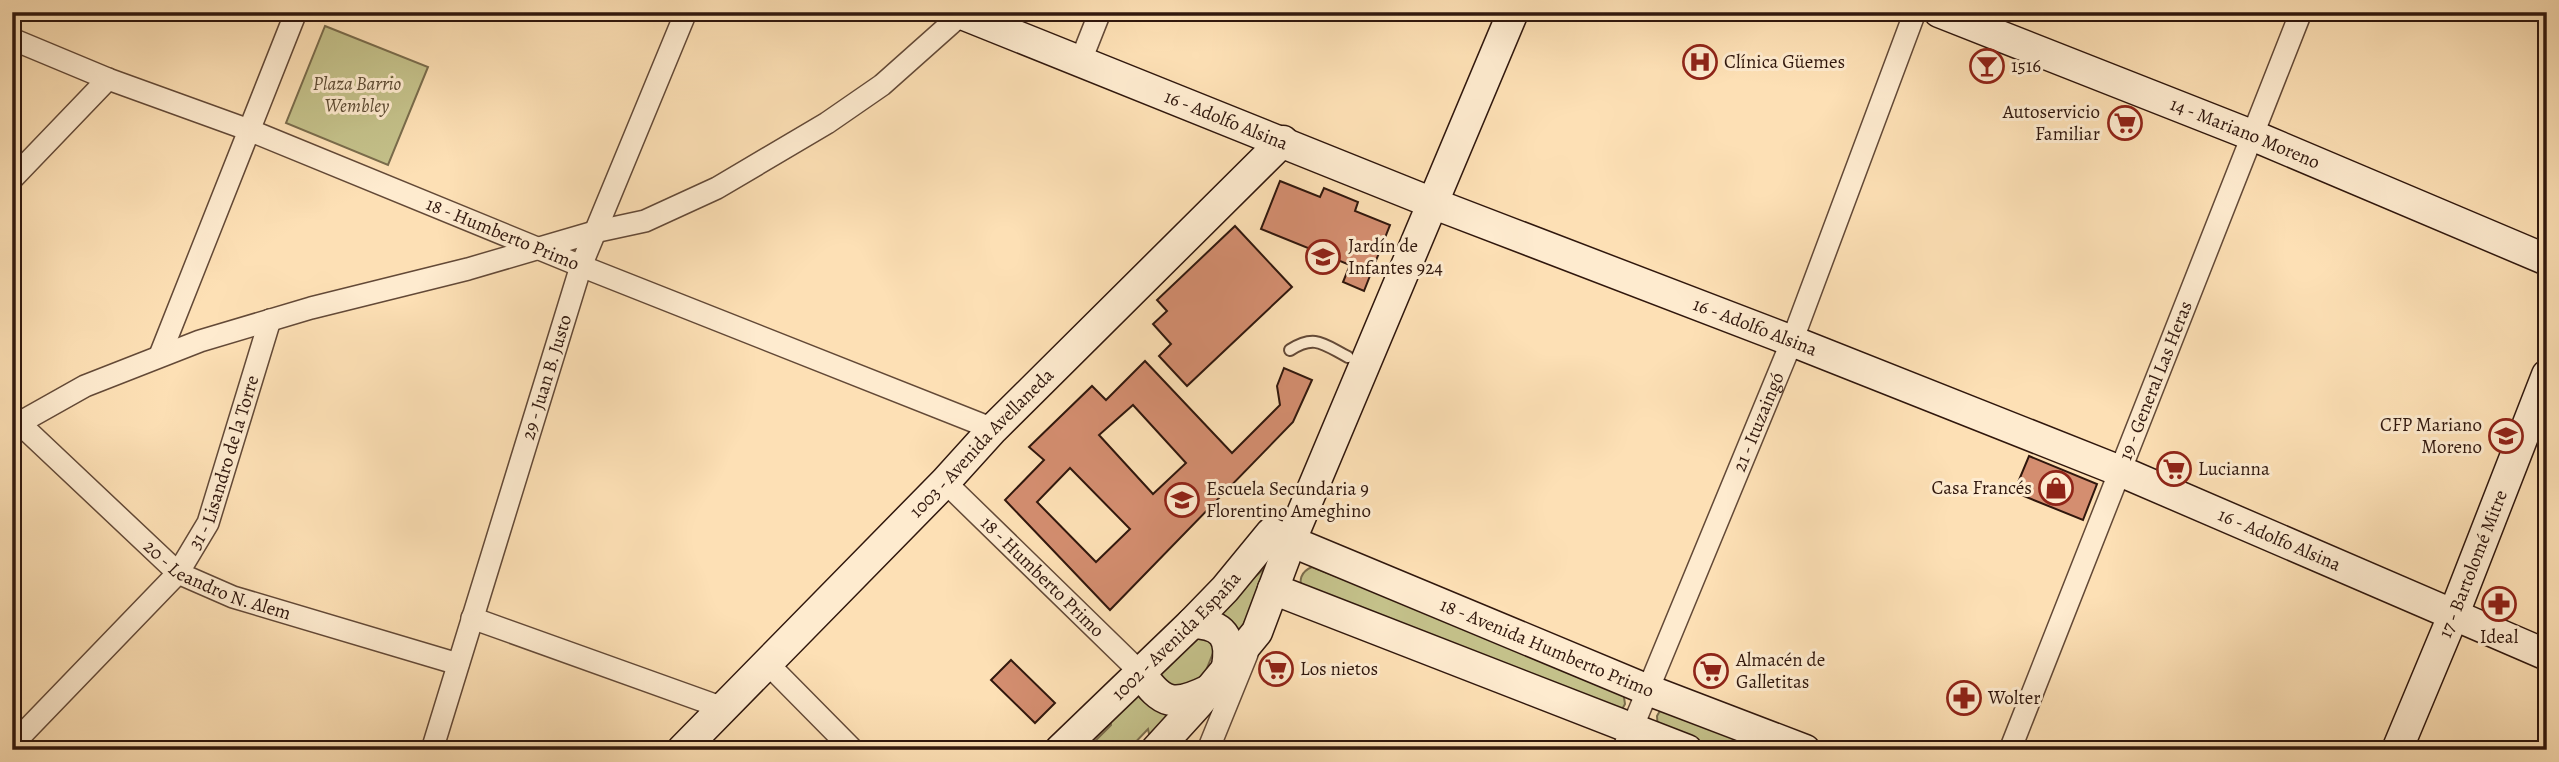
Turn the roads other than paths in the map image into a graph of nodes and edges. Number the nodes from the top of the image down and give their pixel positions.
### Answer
1 (296, 12) edge
2 (686, 12) edge
3 (1100, 12) edge
4 (1492, 12) edge
5 (1513, 12) edge
6 (1915, 12) edge
7 (1939, 12) edge
8 (2301, 12) edge
9 (961, 13) edge
10 (12, 39) edge
11 (1081, 60) junction
12 (108, 79) junction
13 (249, 130) junction
14 (2254, 136) junction
15 (1283, 141) junction
16 (12, 179) edge
17 (1425, 200) junction
18 (594, 232) junction
19 (537, 248) junction
20 (2547, 260) edge
21 (581, 266) junction
22 (270, 320) junction
23 (1792, 341) junction
24 (1290, 350) dead end
25 (160, 355) junction
26 (1348, 356) junction
27 (2547, 375) edge
28 (15, 425) edge
29 (993, 429) junction
30 (2120, 471) junction
31 (945, 482) junction
32 (1281, 538) junction
33 (177, 573) junction
34 (1273, 589) junction
35 (2453, 616) junction
36 (472, 618) junction
37 (1192, 623) junction
38 (1256, 632) junction
39 (2547, 655) edge
40 (767, 663) junction
41 (458, 664) junction
42 (1140, 672) junction
43 (1218, 678) junction
44 (1648, 690) junction
45 (723, 708) junction
46 (1627, 738) edge
47 (12, 745) edge
48 (432, 750) edge
49 (682, 750) edge
50 (853, 750) edge
51 (1060, 750) edge
52 (1156, 750) edge
53 (1208, 750) edge
54 (1688, 750) edge
55 (1805, 750) edge
56 (2010, 750) edge
57 (2397, 750) edge

1 - 13 street
2 - 18 street, 29 - Juan B. Justo
3 - 11 street
4 - 17 street
5 - 17 street
6 - 23 street, 21 - Ituzaingó
7 - 14 street, 14 - Mariano Moreno
8 - 14 street, 19 - General Las Heras
9 - 11 street, 16 - Adolfo Alsina
9 - 18 street
10 - 12 street, 18 - Humberto Primo
11 - 15 street, 16 - Adolfo Alsina
12 - 13 street, 18 - Humberto Primo
12 - 16 street
13 - 19 street, 18 - Humberto Primo
13 - 25 street
14 - 20 street, 14 - Mariano Moreno
14 - 30 street, 19 - General Las Heras
15 - 17 street, 16 - Adolfo Alsina
15 - 29 street, 1003 - Avenida Avellaneda
17 - 23 street, 16 - Adolfo Alsina
17 - 26 street
17 - 32 street
18 - 19 street
18 - 21 street, 29 - Juan B. Justo
19 - 21 street, 18 - Humberto Primo
19 - 22 street
21 - 29 street, 18 - Humberto Primo
21 - 36 street, 29 - Juan B. Justo
22 - 25 street
22 - 33 street, 31 - Lisandro de la Torre
23 - 30 street, 16 - Adolfo Alsina
23 - 44 street, 21 - Ituzaingó
24 - 26 lane
25 - 28 street
26 - 32 street
27 - 35 street, 17 - Bartolomé Mitre
28 - 33 street, 20 - Leandro N. Alem
29 - 31 street, 1003 - Avenida Avellaneda
30 - 35 street, 16 - Adolfo Alsina
30 - 56 street, 19 - General Las Heras
31 - 40 street, 1003 - Avenida Avellaneda
31 - 42 street, 18 - Humberto Primo
32 - 34 street
32 - 37 street, 1002 - Avenida España
32 - 44 street, 18 - Avenida Humberto Primo
33 - 41 street, 20 - Leandro N. Alem
33 - 47 street, 31 - Lisandro de la Torre
34 - 38 street
34 - 46 street
35 - 39 street, 16 - Adolfo Alsina
35 - 57 street, 17 - Bartolomé Mitre
36 - 41 street, 29 - Juan B. Justo
36 - 45 street
37 - 42 street, 1002 - Avenida España
37 - 43 street
38 - 43 street
38 - 53 street
40 - 45 street, 1003 - Avenida Avellaneda
40 - 50 street
41 - 48 street, 29 - Juan B. Justo
42 - 43 street
42 - 51 street, 1002 - Avenida España
43 - 52 street
44 - 46 street, 21 - Ituzaingó
44 - 55 street, 18 - Avenida Humberto Primo
45 - 49 street, 1003 - Avenida Avellaneda
46 - 54 street

